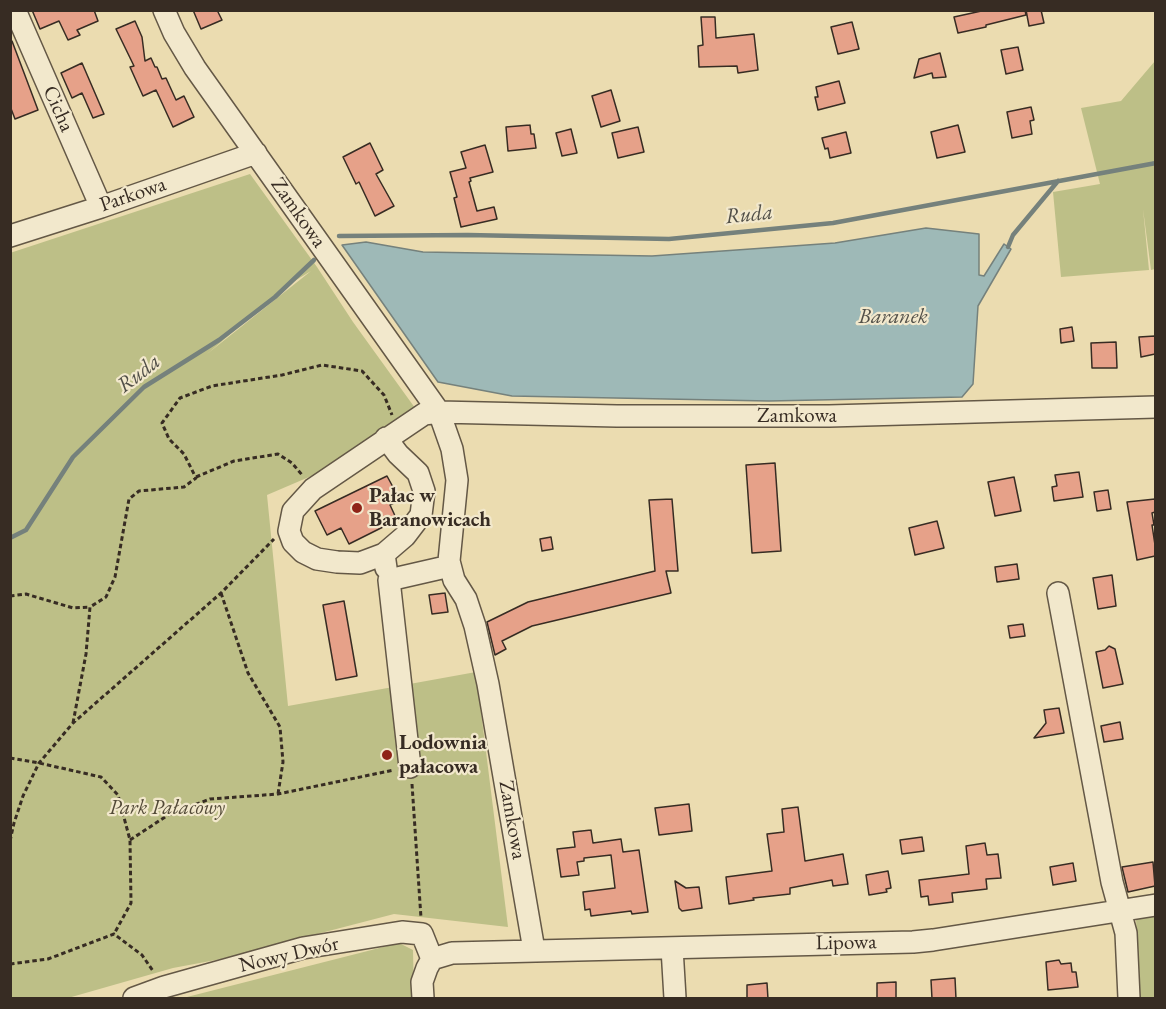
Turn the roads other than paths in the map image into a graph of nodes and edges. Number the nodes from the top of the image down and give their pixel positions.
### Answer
1 (15, 10) edge
2 (164, 10) edge
3 (255, 153) junction
4 (101, 207) junction
5 (10, 236) edge
6 (1155, 407) edge
7 (439, 412) junction
8 (392, 435) junction
9 (384, 554) junction
10 (450, 566) junction
11 (389, 580) junction
12 (1058, 593) dead end
13 (410, 767) road end
14 (1155, 905) edge
15 (1120, 911) junction
16 (672, 948) junction
17 (534, 950) junction
18 (432, 959) junction
19 (134, 999) edge
20 (423, 999) edge
21 (675, 999) edge
22 (1129, 999) edge

1 - 4 street, Cicha
2 - 3 street, Zamkowa
3 - 4 street, Parkowa
3 - 7 street, Zamkowa
4 - 5 street, Parkowa
6 - 7 street, Zamkowa
7 - 8 street
7 - 10 street, Zamkowa
8 - 9 street
8 - 9 street
9 - 11 street
10 - 11 street
10 - 17 street, Zamkowa
11 - 13 street
12 - 15 street
14 - 15 street, Lipowa
15 - 16 street, Lipowa
15 - 22 street
16 - 17 street, Lipowa
16 - 21 street
17 - 18 street, Lipowa
18 - 19 street, Nowy Dwór
18 - 20 street

